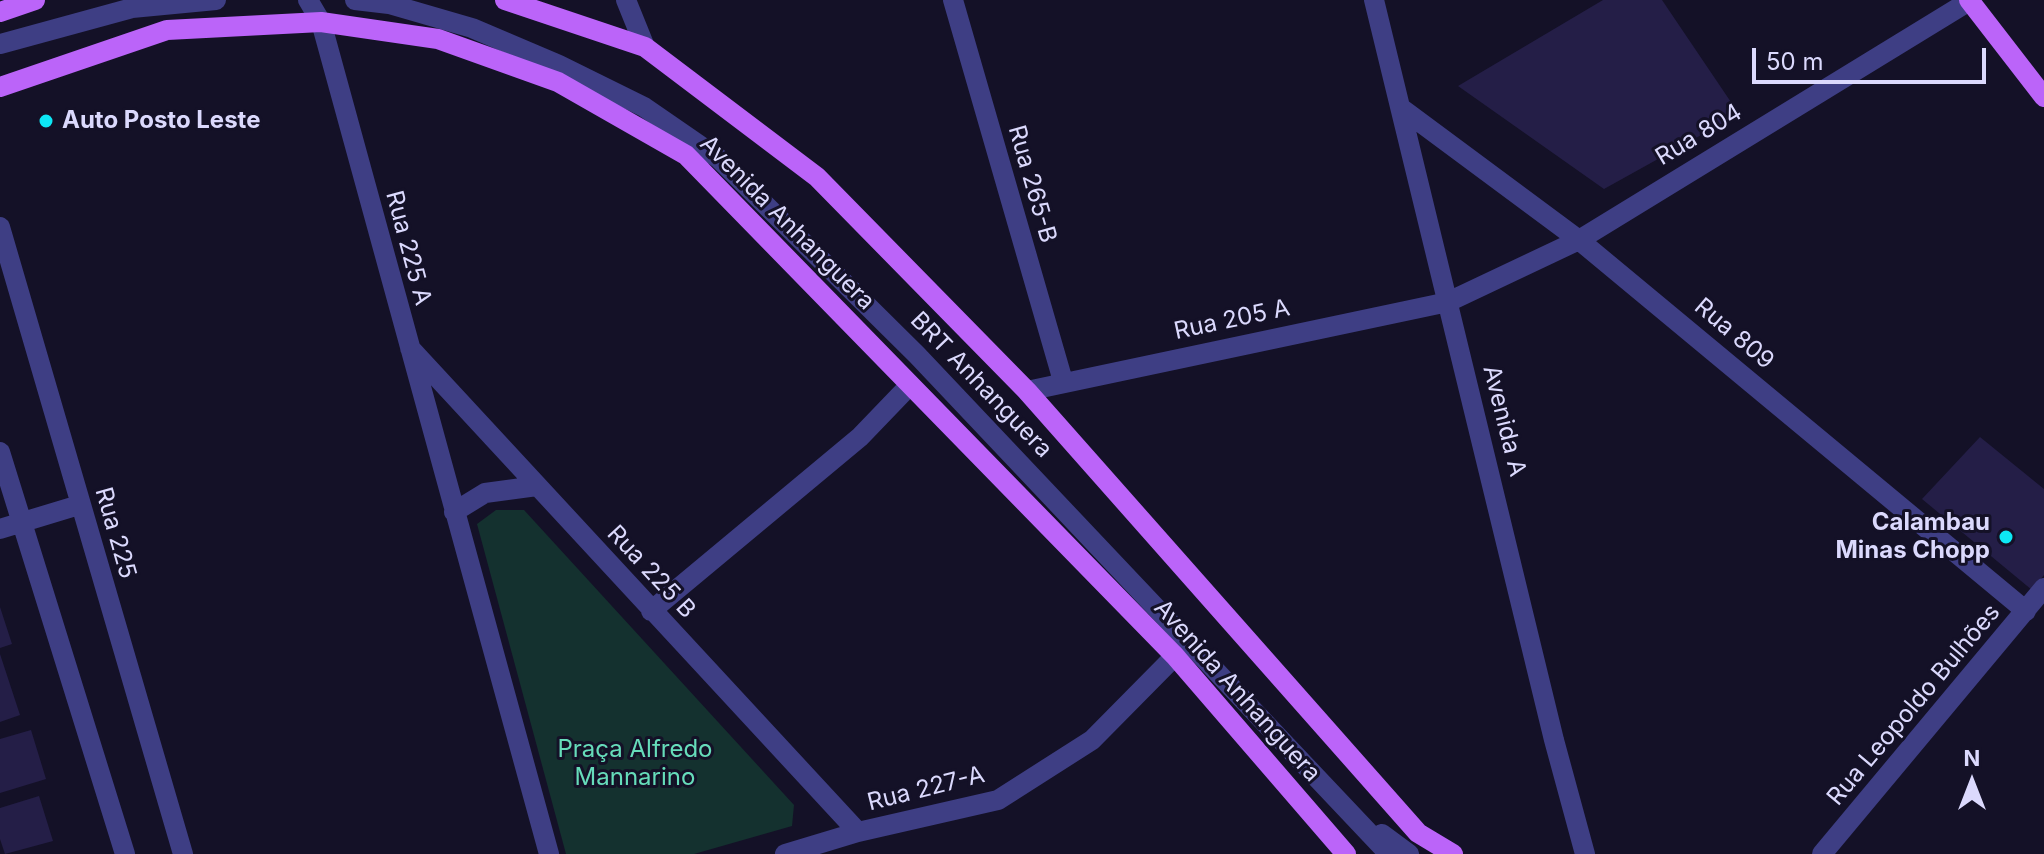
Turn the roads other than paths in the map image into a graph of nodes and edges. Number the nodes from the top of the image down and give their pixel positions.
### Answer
1 (35, 0) edge
2 (216, 0) edge
3 (308, 0) edge
4 (355, 0) edge
5 (505, 0) edge
6 (626, 0) edge
7 (953, 0) edge
8 (1374, 0) edge
9 (1970, 0) edge
10 (0, 12) edge
11 (321, 22) junction
12 (0, 44) edge
13 (645, 47) junction
14 (0, 87) edge
15 (2044, 97) edge
16 (1401, 108) junction
17 (0, 227) edge
18 (1579, 240) junction
19 (1448, 302) junction
20 (407, 344) junction
21 (1063, 381) junction
22 (910, 385) junction
23 (1027, 391) junction
24 (0, 452) edge
25 (537, 486) junction
26 (79, 505) junction
27 (454, 512) junction
28 (22, 522) junction
29 (0, 529) edge
30 (2044, 588) edge
31 (651, 611) junction
32 (2026, 611) junction
33 (1175, 656) junction
34 (1343, 805) junction
35 (858, 832) junction
36 (125, 854) edge
37 (183, 854) edge
38 (549, 854) edge
39 (785, 854) edge
40 (1346, 854) edge
41 (1389, 854) edge
42 (1409, 854) edge
43 (1453, 854) edge
44 (1585, 854) edge
45 (1822, 854) edge

1 - 10 main road
2 - 12 street
3 - 11 street, Rua 225 A
4 - 34 street, BRT Anhanguera
5 - 13 main road, Avenida Anhanguera
6 - 13 street
7 - 21 street, Rua 265-B
8 - 16 street, Avenida A
9 - 15 main road
9 - 18 street, Rua 804
11 - 14 main road, Avenida Anhanguera
11 - 20 street, Rua 225 A
11 - 22 main road, Avenida Anhanguera
13 - 23 main road, Avenida Anhanguera
16 - 18 street, Rua 809
16 - 19 street, Avenida A
17 - 26 street, Rua 225
18 - 19 street, Rua 804
18 - 32 street, Rua 809
19 - 21 street, Rua 205 A
19 - 44 street, Avenida A
20 - 25 street, Rua 225 B
20 - 27 street, Rua 225 A
21 - 23 street, Rua 205 A
22 - 31 street
22 - 33 main road, Avenida Anhanguera
23 - 43 main road, Avenida Anhanguera
24 - 28 street
25 - 27 street
25 - 31 street, Rua 225 B
26 - 28 street
26 - 37 street, Rua 225
27 - 38 street, Rua 225 A
28 - 29 street
28 - 36 street
30 - 32 street, Rua Leopoldo Bulhões
31 - 35 street, Rua 225 B
32 - 45 street, Rua Leopoldo Bulhões
33 - 35 street, Rua 227-A
33 - 40 main road, Avenida Anhanguera
34 - 41 street, BRT Anhanguera
34 - 42 street, BRT Anhanguera
35 - 39 street, Rua 227-A

